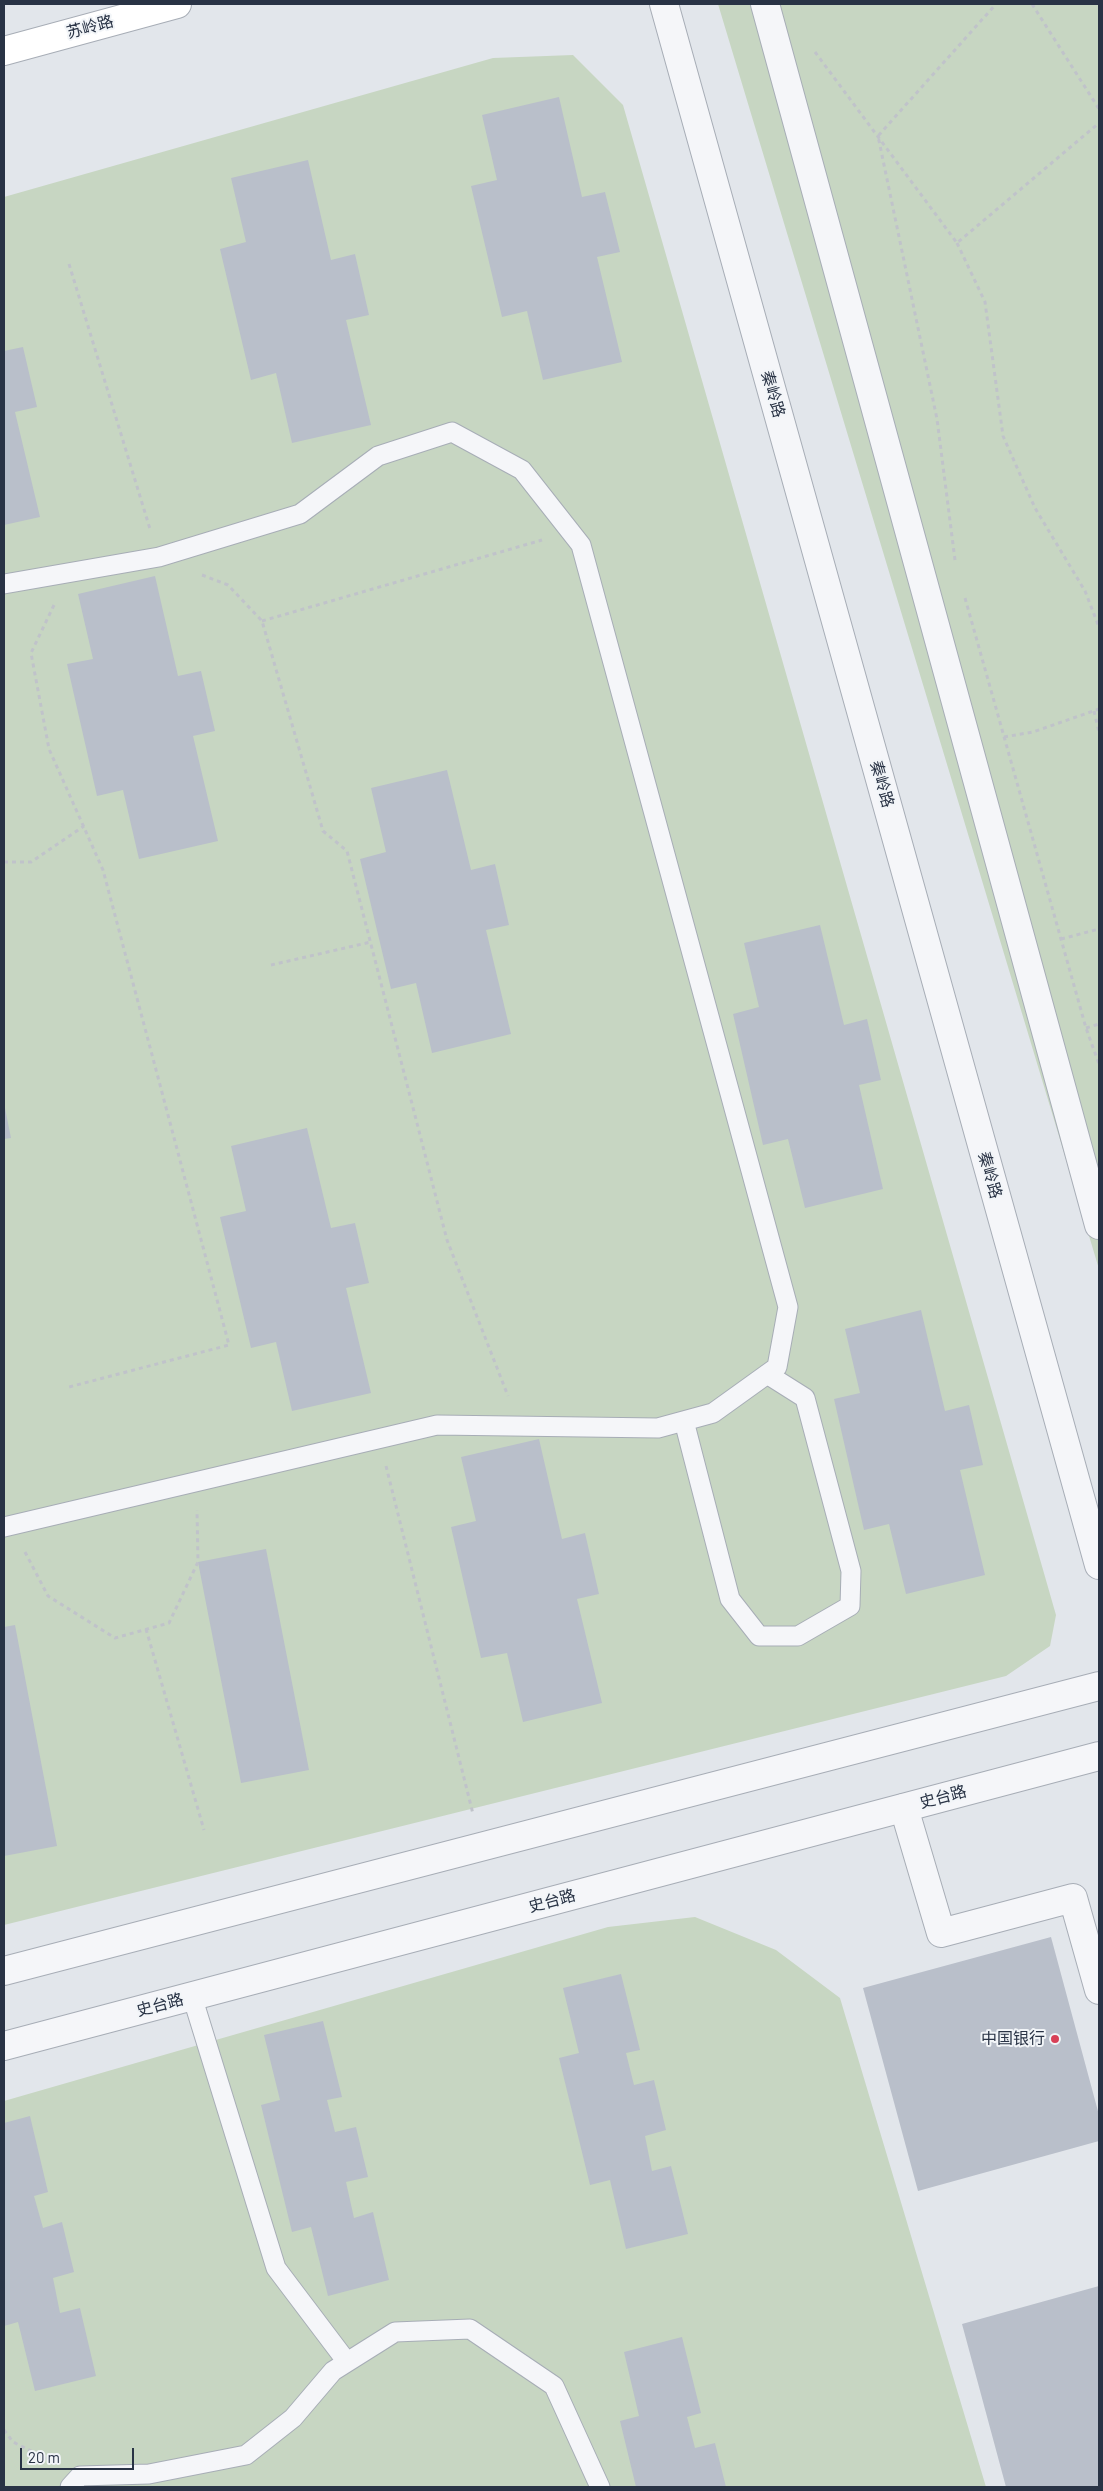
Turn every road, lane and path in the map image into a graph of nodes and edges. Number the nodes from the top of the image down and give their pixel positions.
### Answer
1 (177, 4) edge
2 (664, 4) edge
3 (765, 4) edge
4 (996, 4) edge
5 (1032, 4) edge
6 (814, 50) dead end
7 (4, 51) edge
8 (1099, 109) edge
9 (1099, 123) edge
10 (878, 136) junction
11 (957, 243) junction
12 (69, 264) dead end
13 (571, 532) junction
14 (159, 557) junction
15 (957, 568) dead end
16 (70, 573) junction
17 (4, 584) edge
18 (965, 596) dead end
19 (262, 621) junction
20 (1099, 627) edge
21 (1099, 709) edge
22 (1094, 711) junction
23 (1099, 732) edge
24 (1004, 737) junction
25 (967, 744) junction
26 (84, 826) junction
27 (4, 862) edge
28 (1099, 929) edge
29 (1061, 939) junction
30 (371, 942) junction
31 (271, 965) dead end
32 (1099, 1024) edge
33 (1086, 1028) junction
34 (1099, 1064) edge
35 (1099, 1225) edge
36 (767, 1374) junction
37 (69, 1387) dead end
38 (684, 1421) junction
39 (520, 1428) junction
40 (379, 1438) junction
41 (197, 1481) junction
42 (8, 1526) edge
43 (1099, 1565) edge
44 (146, 1629) junction
45 (1099, 1686) edge
46 (1099, 1756) edge
47 (904, 1808) junction
48 (204, 1830) dead end
49 (481, 1847) junction
50 (4, 1971) edge
51 (1099, 1990) edge
52 (192, 1996) junction
53 (4, 2046) edge
54 (348, 2362) junction
55 (4, 2430) edge
56 (75, 2481) edge
57 (600, 2487) edge

1 - 7 main road, 苏岭路
2 - 43 street, 秦岭路
3 - 25 street
4 - 10 path
5 - 8 path
6 - 10 path
9 - 11 path
10 - 11 path
10 - 15 path
11 - 20 path
12 - 14 path
13 - 14 lane
13 - 19 path
13 - 36 lane
14 - 16 lane
14 - 19 path
16 - 17 lane
16 - 26 path
18 - 24 path
19 - 30 path
21 - 22 path
22 - 23 path
22 - 24 path
24 - 25 path
24 - 29 path
25 - 35 street
26 - 27 path
26 - 37 path
28 - 29 path
29 - 33 path
30 - 31 path
30 - 39 path
32 - 33 path
33 - 34 path
36 - 38 lane
36 - 38 lane
38 - 39 lane
39 - 40 lane
40 - 41 lane
40 - 49 path
41 - 42 lane
41 - 44 path
42 - 44 path
44 - 48 path
45 - 49 street
46 - 47 street, 史台路
47 - 51 street
47 - 52 street, 史台路
49 - 50 street
52 - 53 street, 史台路
52 - 54 lane
54 - 56 lane
54 - 57 lane
55 - 56 path

